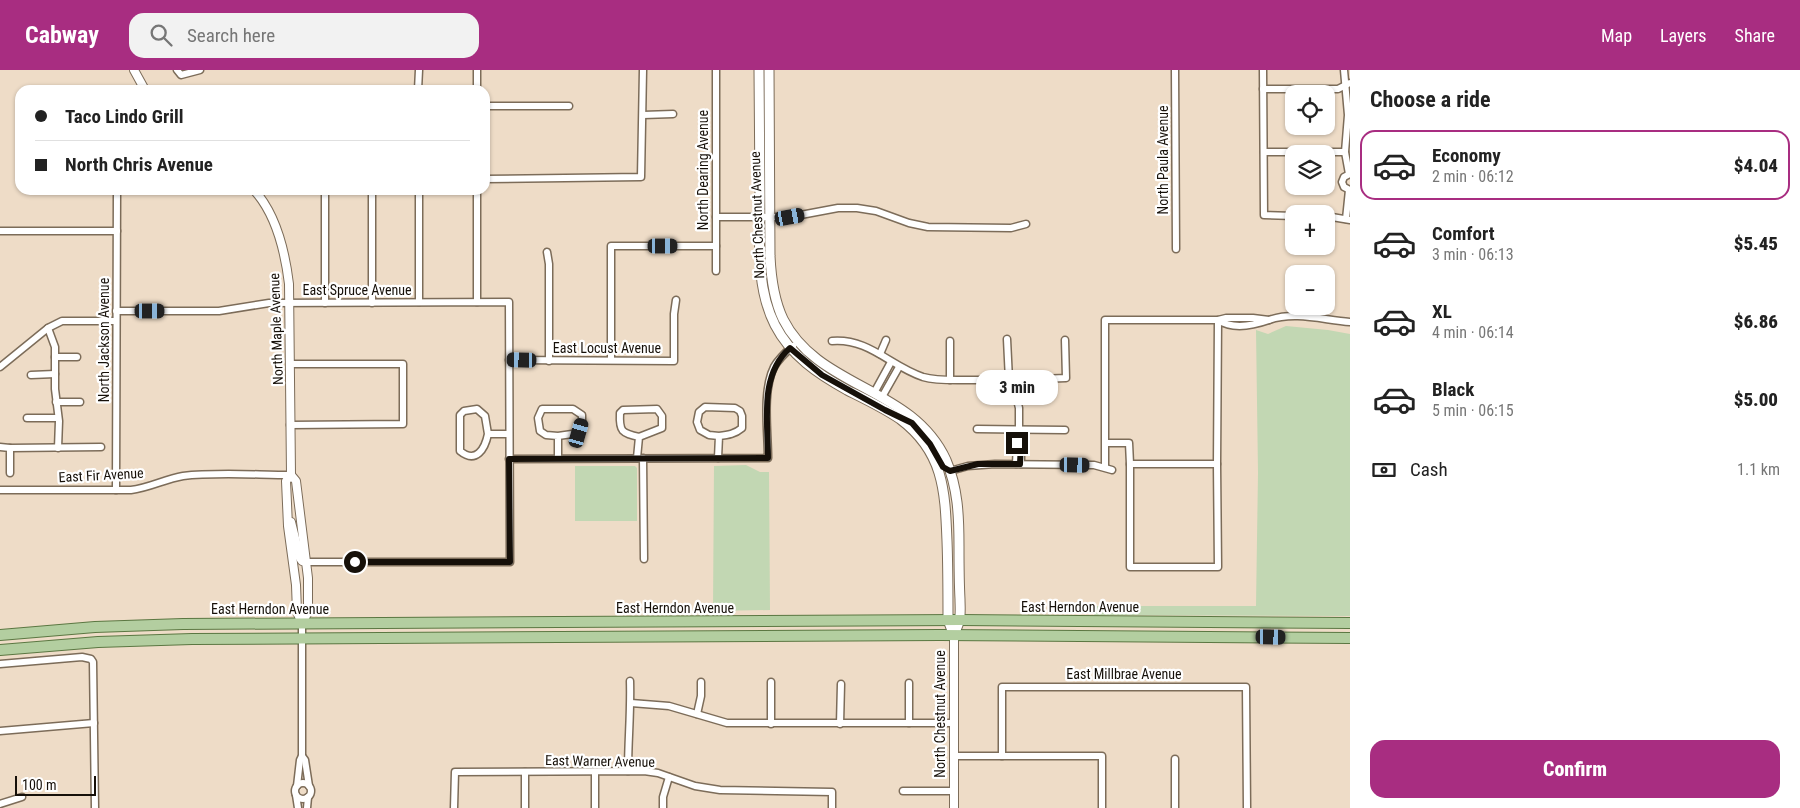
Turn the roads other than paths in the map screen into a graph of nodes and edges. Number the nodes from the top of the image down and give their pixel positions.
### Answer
1 (134, 70) edge
2 (200, 70) edge
3 (419, 70) edge
4 (477, 70) edge
5 (643, 70) edge
6 (716, 70) edge
7 (759, 70) edge
8 (768, 70) edge
9 (1175, 70) edge
10 (1263, 70) edge
11 (1344, 70) edge
12 (179, 72) edge
13 (1348, 84) edge
14 (142, 85) edge
15 (418, 85) edge
16 (477, 85) edge
17 (1263, 89) junction
18 (490, 106) edge
19 (569, 106) dead end
20 (673, 114) dead end
21 (643, 115) junction
22 (1264, 152) junction
23 (1345, 152) junction
24 (1349, 174) edge
25 (490, 179) edge
26 (1350, 190) edge
27 (117, 195) edge
28 (258, 195) edge
29 (324, 195) edge
30 (372, 195) edge
31 (418, 195) edge
32 (477, 195) edge
33 (1285, 216) edge
34 (716, 217) junction
35 (760, 217) junction
36 (770, 217) junction
37 (1335, 217) edge
38 (1348, 219) edge
39 (1026, 224) dead end
40 (0, 231) edge
41 (117, 232) junction
42 (716, 246) junction
43 (1176, 249) dead end
44 (547, 252) dead end
45 (716, 271) dead end
46 (676, 300) dead end
47 (419, 302) junction
48 (478, 302) junction
49 (290, 303) junction
50 (325, 303) junction
51 (372, 303) junction
52 (116, 311) junction
53 (1218, 320) junction
54 (116, 321) junction
55 (1350, 322) edge
56 (48, 328) junction
57 (1007, 339) dead end
58 (886, 340) dead end
59 (1065, 340) dead end
60 (832, 341) dead end
61 (950, 341) dead end
62 (798, 342) junction
63 (790, 348) junction
64 (880, 354) junction
65 (55, 358) junction
66 (78, 358) dead end
67 (509, 360) junction
68 (549, 360) junction
69 (611, 360) junction
70 (892, 362) junction
71 (290, 364) junction
72 (0, 367) edge
73 (899, 367) junction
74 (55, 374) junction
75 (31, 375) dead end
76 (950, 380) junction
77 (1009, 380) junction
78 (878, 395) junction
79 (56, 402) junction
80 (80, 402) dead end
81 (885, 410) junction
82 (27, 418) dead end
83 (58, 418) junction
84 (290, 425) junction
85 (977, 429) dead end
86 (1019, 430) junction
87 (1065, 430) dead end
88 (488, 434) junction
89 (509, 434) junction
90 (558, 436) junction
91 (719, 436) junction
92 (639, 437) junction
93 (1105, 443) junction
94 (0, 447) edge
95 (101, 447) dead end
96 (10, 448) junction
97 (58, 448) junction
98 (558, 458) junction
99 (640, 458) junction
100 (718, 458) junction
101 (509, 459) junction
102 (1018, 464) junction
103 (1130, 464) junction
104 (1217, 464) junction
105 (1105, 467) junction
106 (1112, 470) dead end
107 (939, 471) junction
108 (950, 471) junction
109 (10, 472) dead end
110 (291, 475) junction
111 (0, 490) edge
112 (116, 490) junction
113 (958, 509) junction
114 (287, 513) junction
115 (644, 559) dead end
116 (306, 562) junction
117 (948, 620) junction
118 (960, 620) junction
119 (302, 623) junction
120 (1350, 623) edge
121 (0, 635) edge
122 (954, 636) junction
123 (303, 638) junction
124 (1350, 638) edge
125 (0, 650) edge
126 (0, 664) edge
127 (630, 681) dead end
128 (701, 682) dead end
129 (771, 682) dead end
130 (910, 683) dead end
131 (841, 684) dead end
132 (631, 703) junction
133 (696, 714) junction
134 (94, 723) junction
135 (910, 723) junction
136 (954, 723) junction
137 (771, 724) junction
138 (840, 724) junction
139 (0, 731) edge
140 (302, 756) junction
141 (954, 756) junction
142 (1002, 756) junction
143 (1175, 759) dead end
144 (628, 771) junction
145 (525, 772) junction
146 (595, 772) junction
147 (668, 777) junction
148 (297, 786) junction
149 (308, 786) junction
150 (903, 791) dead end
151 (954, 791) junction
152 (296, 795) junction
153 (22, 797) dead end
154 (308, 797) junction
155 (0, 804) edge
156 (95, 808) edge
157 (298, 808) edge
158 (307, 808) edge
159 (454, 808) edge
160 (525, 808) edge
161 (595, 808) edge
162 (663, 808) edge
163 (832, 808) edge
164 (954, 808) edge
165 (1102, 808) edge
166 (1175, 808) edge
167 (1247, 808) edge

1 - 14 street
2 - 12 street
3 - 15 street
4 - 16 street
5 - 21 street
6 - 34 street, North Dearing Avenue
7 - 35 main road, North Chestnut Avenue
8 - 36 main road, North Chestnut Avenue
9 - 43 street, North Paula Avenue
10 - 17 street
11 - 13 street
13 - 17 street
13 - 23 street
17 - 22 street
18 - 19 street
20 - 21 street
21 - 25 street
22 - 23 street
22 - 33 street
23 - 24 street
24 - 26 street
26 - 38 street
27 - 41 street, North Jackson Avenue
28 - 49 street, North Maple Avenue
29 - 50 street
30 - 51 street
31 - 47 street
32 - 48 street
34 - 35 street
34 - 42 street, North Dearing Avenue
35 - 36 street
35 - 63 main road, North Chestnut Avenue
36 - 39 street
36 - 62 main road, North Chestnut Avenue
37 - 38 street
40 - 41 street
41 - 52 street, North Jackson Avenue
42 - 45 street, North Dearing Avenue
42 - 69 street
44 - 68 street
46 - 69 street, East Locust Avenue
47 - 48 street, East Spruce Avenue
47 - 51 street, East Spruce Avenue
48 - 67 street, East Spruce Avenue
49 - 50 street, East Spruce Avenue
49 - 52 street, East Spruce Avenue
49 - 71 street, North Maple Avenue
50 - 51 street, East Spruce Avenue
52 - 54 street, North Jackson Avenue
53 - 55 street
53 - 93 street
53 - 104 street
54 - 56 street
54 - 112 street, North Jackson Avenue
56 - 65 street
56 - 72 street
57 - 77 street
58 - 64 street
59 - 77 street
60 - 64 street
61 - 76 street
62 - 63 street
62 - 78 main road, North Chestnut Avenue
63 - 81 main road, North Chestnut Avenue
63 - 100 street
64 - 70 street
65 - 66 street
65 - 74 street
67 - 68 street, East Locust Avenue
67 - 89 street
68 - 69 street, East Locust Avenue
70 - 73 street
70 - 78 street
71 - 84 street, North Maple Avenue
71 - 84 street
73 - 76 street
73 - 78 street
74 - 75 street
74 - 79 street
76 - 77 street
77 - 86 street
78 - 108 main road, North Chestnut Avenue
79 - 80 street
79 - 83 street
81 - 107 main road, North Chestnut Avenue
81 - 108 main road
82 - 83 street
83 - 97 street
84 - 110 street, North Maple Avenue
85 - 86 street
86 - 87 street
86 - 102 street
88 - 88 street
88 - 89 street
89 - 101 street
90 - 90 street
90 - 98 street
91 - 91 street
91 - 100 street
92 - 92 street
92 - 99 street
93 - 103 street
93 - 105 street
94 - 96 street
95 - 97 street
96 - 97 street
96 - 109 street
98 - 99 street
98 - 101 street
99 - 100 street
99 - 115 street
101 - 116 street
102 - 105 street
102 - 108 street
103 - 104 street
103 - 104 street
105 - 106 street
107 - 113 main road
107 - 117 main road, North Chestnut Avenue
108 - 113 main road, North Chestnut Avenue
110 - 112 street, East Fir Avenue
110 - 114 street, North Maple Avenue
110 - 116 street, North Maple Avenue
111 - 112 street, East Fir Avenue
113 - 118 main road, North Chestnut Avenue
114 - 116 street
114 - 119 street, North Maple Avenue
116 - 119 street, North Maple Avenue
117 - 118 main road, East Herndon Avenue
117 - 119 main road, East Herndon Avenue
117 - 122 main road, North Chestnut Avenue
118 - 120 main road, East Herndon Avenue
118 - 122 main road, North Chestnut Avenue
119 - 121 main road, East Herndon Avenue
119 - 123 street, North Maple Avenue
122 - 123 main road, East Herndon Avenue
122 - 124 main road, East Herndon Avenue
122 - 136 street, North Chestnut Avenue
123 - 125 main road, East Herndon Avenue
123 - 140 street, North Maple Avenue
126 - 134 street
127 - 132 street
128 - 133 street
129 - 137 street
130 - 135 street
131 - 138 street
132 - 133 street
132 - 144 street
133 - 137 street
134 - 139 street
134 - 156 street
135 - 136 street
135 - 138 street
136 - 141 street, North Chestnut Avenue
137 - 138 street
140 - 148 street, North Maple Avenue
140 - 149 street, North Maple Avenue
141 - 142 street
141 - 151 street, North Chestnut Avenue
142 - 165 street
142 - 167 street, East Millbrae Avenue
143 - 166 street
144 - 146 street, East Warner Avenue
144 - 147 street, East Warner Avenue
145 - 146 street, East Warner Avenue
145 - 159 street, East Warner Avenue
145 - 160 street
146 - 161 street
147 - 162 street
147 - 163 street, East Warner Avenue
148 - 149 street
148 - 152 street, North Maple Avenue
149 - 154 street, North Maple Avenue
150 - 151 street, North Chestnut Avenue
151 - 164 street, North Chestnut Avenue
152 - 154 street
152 - 157 street, North Maple Avenue
153 - 155 street
154 - 158 street, North Maple Avenue

